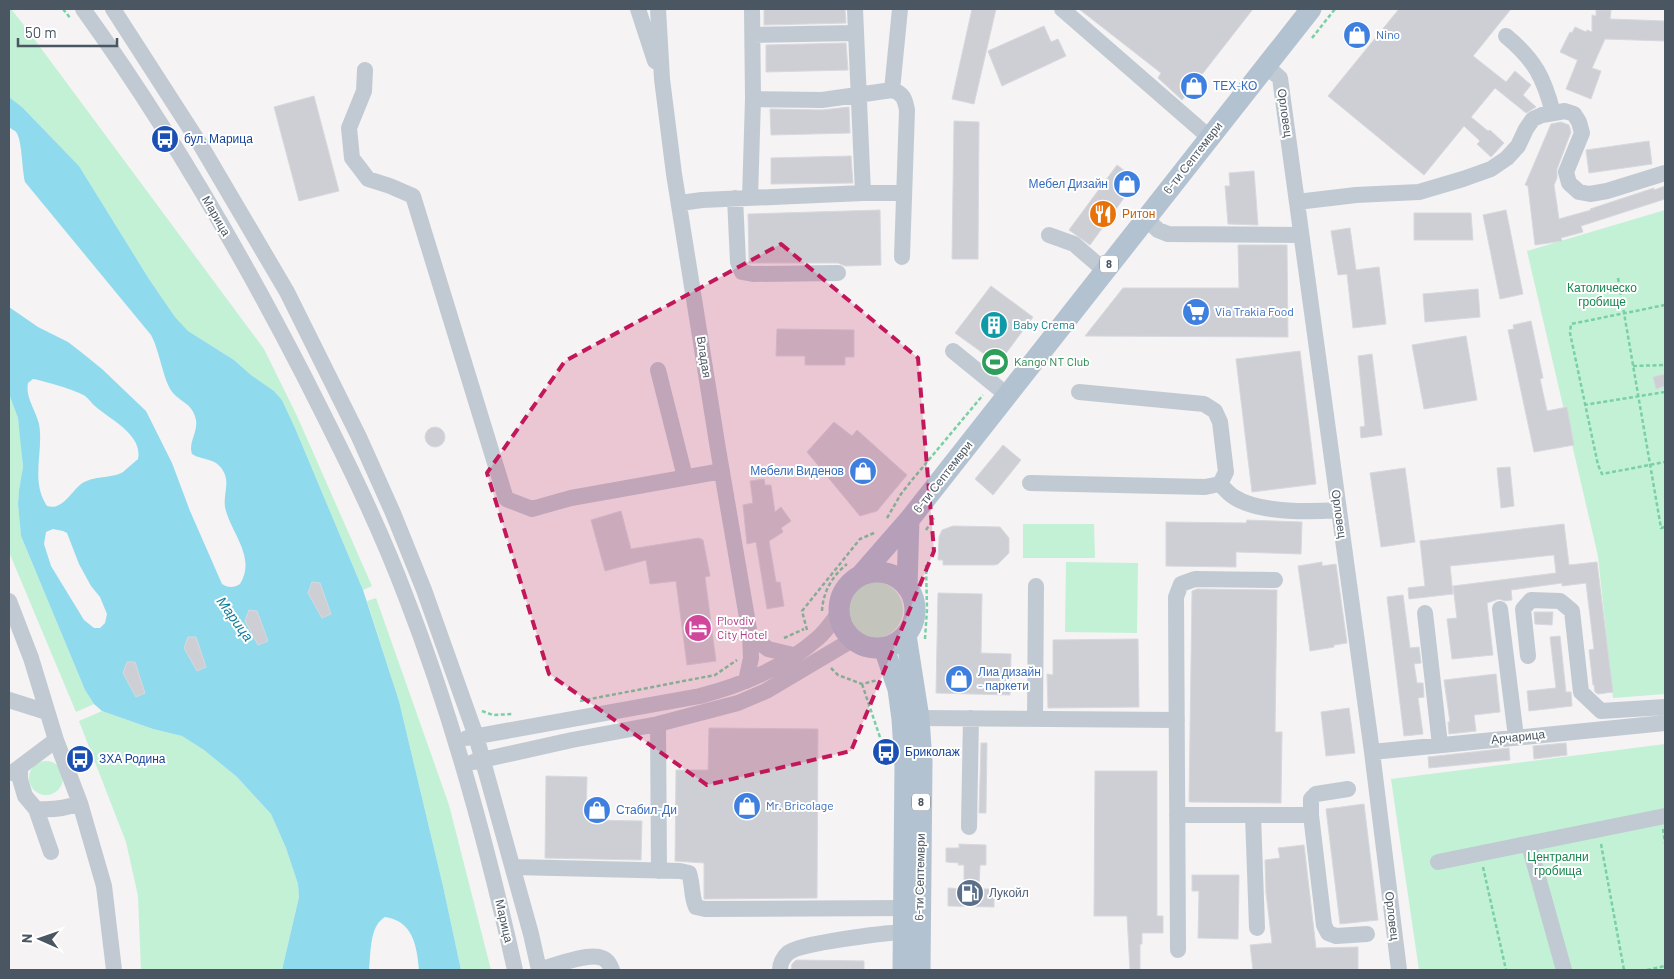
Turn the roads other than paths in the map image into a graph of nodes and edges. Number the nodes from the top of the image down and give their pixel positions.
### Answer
1 (112, 9) edge
2 (638, 9) edge
3 (658, 9) edge
4 (752, 9) edge
5 (855, 9) edge
6 (900, 9) edge
7 (1062, 9) edge
8 (1310, 9) edge
9 (86, 14) edge
10 (855, 33) junction
11 (752, 35) junction
12 (1506, 36) dead end
13 (1265, 65) junction
14 (365, 70) dead end
15 (662, 79) junction
16 (892, 90) junction
17 (860, 95) junction
18 (752, 99) junction
19 (1553, 113) junction
20 (1209, 137) junction
21 (1665, 173) edge
22 (863, 193) junction
23 (904, 193) junction
24 (742, 198) junction
25 (1297, 202) junction
26 (680, 203) junction
27 (1145, 218) junction
28 (1049, 235) dead end
29 (1301, 235) junction
30 (902, 257) dead end
31 (1104, 270) junction
32 (838, 273) dead end
33 (953, 351) dead end
34 (658, 370) dead end
35 (1079, 392) dead end
36 (1006, 395) junction
37 (722, 471) junction
38 (685, 477) junction
39 (1030, 482) dead end
40 (1220, 484) junction
41 (1339, 510) junction
42 (917, 525) junction
43 (855, 568) junction
44 (1275, 580) dead end
45 (1036, 586) dead end
46 (907, 587) junction
47 (9, 601) edge
48 (1500, 609) dead end
49 (1425, 613) dead end
50 (830, 614) junction
51 (750, 635) junction
52 (906, 635) junction
53 (852, 640) junction
54 (884, 648) junction
55 (793, 655) junction
56 (1528, 656) dead end
57 (746, 681) junction
58 (9, 700) edge
59 (1665, 707) edge
60 (47, 712) junction
61 (919, 718) junction
62 (971, 718) junction
63 (1035, 719) junction
64 (1177, 720) junction
65 (1665, 723) edge
66 (658, 724) junction
67 (476, 736) junction
68 (1516, 737) junction
69 (56, 740) junction
70 (457, 741) junction
71 (1440, 745) junction
72 (1372, 752) junction
73 (483, 760) junction
74 (463, 764) junction
75 (14, 771) edge
76 (1348, 789) dead end
77 (80, 803) junction
78 (36, 809) junction
79 (1177, 814) junction
80 (1253, 815) junction
81 (1312, 815) junction
82 (1665, 816) edge
83 (969, 827) dead end
84 (1529, 845) junction
85 (52, 852) dead end
86 (1438, 862) dead end
87 (513, 867) junction
88 (659, 871) junction
89 (904, 908) junction
90 (1257, 928) dead end
91 (904, 932) junction
92 (1367, 934) dead end
93 (1178, 950) dead end
94 (114, 970) edge
95 (515, 970) edge
96 (539, 970) edge
97 (612, 970) edge
98 (780, 970) edge
99 (903, 970) edge
100 (920, 970) edge
101 (1399, 970) edge
102 (1564, 970) edge

1 - 67 street, Марица
2 - 15 street, Владая
3 - 15 street, Владая
4 - 11 street
5 - 10 street
6 - 16 street
7 - 20 street
8 - 13 main road, 6-ти Септември / 8
9 - 70 street, Марица
10 - 11 street
10 - 17 street
11 - 18 street
12 - 19 street
13 - 20 main road, 6-ти Септември / 8
13 - 25 street, Орловец
14 - 38 street
15 - 26 street, Владая
16 - 17 street
16 - 23 street
17 - 18 street
17 - 22 street
18 - 24 street
19 - 21 street
19 - 25 street
20 - 27 main road, 6-ти Септември / 8
22 - 23 street
22 - 24 street
23 - 30 street
24 - 26 street
24 - 32 street
25 - 29 street, Орловец
26 - 37 street, Владая
27 - 29 street
27 - 31 main road, 6-ти Септември / 8
28 - 31 street
29 - 41 street, Орловец
31 - 36 main road, 6-ти Септември / 8
33 - 36 street
34 - 38 street
35 - 40 street
36 - 42 main road, 6-ти Септември / 8
37 - 38 street
37 - 51 street, Владая
39 - 40 street
40 - 41 street
41 - 72 street, Орловец
42 - 43 main road, 6-ти Септември / 8
42 - 46 main road, 6-ти Септември / 8
43 - 46 main road
43 - 50 main road, 8
44 - 64 street
45 - 63 street
46 - 52 main road, 8
47 - 60 street
48 - 68 street
49 - 71 street
50 - 53 main road
50 - 55 street
51 - 55 street
51 - 57 street, Владая
52 - 54 main road
52 - 61 main road, 6-ти Септември / 8
53 - 54 main road
53 - 66 street
54 - 89 main road, 6-ти Септември / 8
55 - 57 street
56 - 59 street
57 - 67 street
58 - 60 street
60 - 69 street
61 - 62 street
61 - 100 main road, 6-ти Септември / 8
62 - 63 street
62 - 83 street
63 - 64 street
64 - 79 street
65 - 68 street, Арчарица
66 - 73 street
66 - 88 street
67 - 70 street
67 - 73 street, Марица
68 - 71 street, Арчарица
69 - 75 street
69 - 77 street
70 - 74 street, Марица
71 - 72 street, Арчарица
72 - 101 street, Орловец
73 - 74 street
73 - 87 street, Марица
74 - 95 street, Марица
75 - 78 street
76 - 81 street
77 - 78 street
77 - 94 street
78 - 85 street
79 - 80 street
79 - 93 street
80 - 81 street
80 - 90 street
81 - 92 street
82 - 84 street
84 - 86 street
84 - 102 street
87 - 88 street
87 - 96 street, Марица
88 - 89 street
89 - 91 main road, 6-ти Септември / 8
91 - 98 street
91 - 99 main road, 6-ти Септември / 8
96 - 97 street

